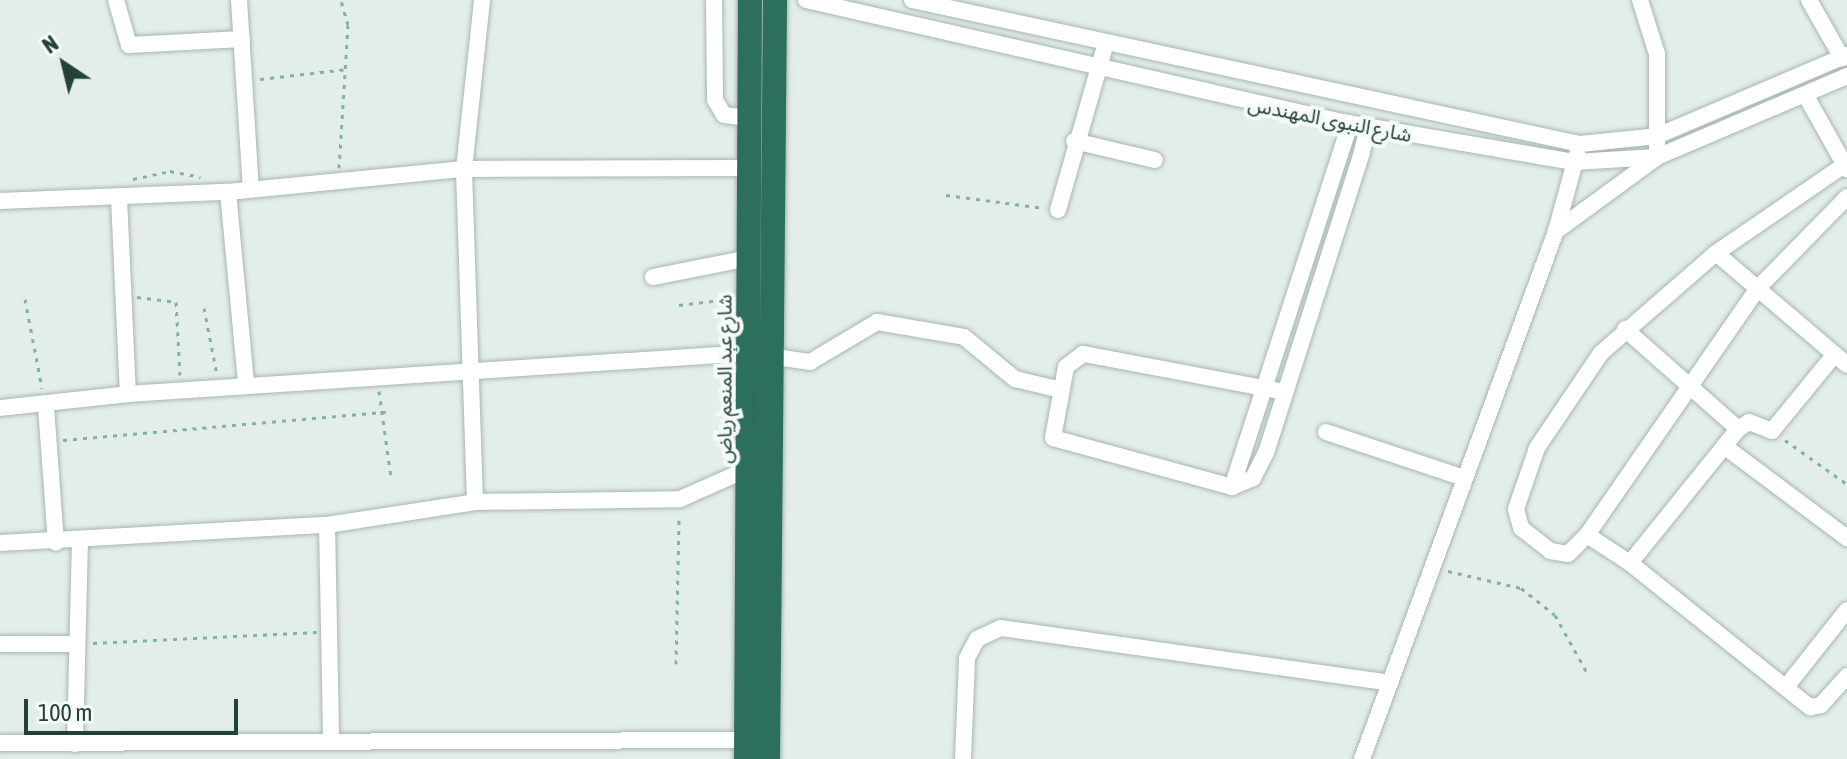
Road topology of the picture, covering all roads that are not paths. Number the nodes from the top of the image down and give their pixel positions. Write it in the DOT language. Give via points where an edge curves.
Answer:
graph roads {
  1 [pos="116,0"];
  2 [pos="239,0"];
  3 [pos="482,0"];
  4 [pos="714,0"];
  5 [pos="750,0"];
  6 [pos="775,0"];
  7 [pos="806,0"];
  8 [pos="912,0"];
  9 [pos="1809,0"];
  10 [pos="1642,1"];
  11 [pos="242,39"];
  12 [pos="1106,43"];
  13 [pos="1845,56"];
  14 [pos="1098,70"];
  15 [pos="1847,76"];
  16 [pos="1806,96"];
  17 [pos="1347,99"];
  18 [pos="1437,117"];
  19 [pos="750,118"];
  20 [pos="1346,123"];
  21 [pos="1368,127"];
  22 [pos="1657,136"];
  23 [pos="1432,139"];
  24 [pos="1074,141"];
  25 [pos="1580,144"];
  26 [pos="1657,157"];
  27 [pos="1155,160"];
  28 [pos="1574,162"];
  29 [pos="1846,165"];
  30 [pos="750,168"];
  31 [pos="464,169"];
  32 [pos="251,189"];
  33 [pos="228,192"];
  34 [pos="1847,197"];
  35 [pos="119,198"];
  36 [pos="0,201"];
  37 [pos="1058,210"];
  38 [pos="1556,231"];
  39 [pos="1716,253"];
  40 [pos="761,258"];
  41 [pos="653,277"];
  42 [pos="1313,278"];
  43 [pos="1758,288"];
  44 [pos="1625,329"];
  45 [pos="760,354"];
  46 [pos="1841,360"];
  47 [pos="470,368"];
  48 [pos="246,383"];
  49 [pos="1687,387"];
  50 [pos="1266,388"];
  51 [pos="1061,390"];
  52 [pos="1285,392"];
  53 [pos="128,394"];
  54 [pos="46,407"];
  55 [pos="0,408"];
  56 [pos="1738,429"];
  57 [pos="1326,432"];
  58 [pos="1724,446"];
  59 [pos="748,469"];
  60 [pos="1464,478"];
  61 [pos="1232,487"];
  62 [pos="475,502"];
  63 [pos="327,525"];
  64 [pos="1587,535"];
  65 [pos="1847,538"];
  66 [pos="0,543"];
  67 [pos="56,543"];
  68 [pos="80,543"];
  69 [pos="1630,563"];
  70 [pos="1847,610"];
  71 [pos="0,644"];
  72 [pos="77,644"];
  73 [pos="1847,676"];
  74 [pos="1390,683"];
  75 [pos="1786,687"];
  76 [pos="331,739"];
  77 [pos="0,743"];
  78 [pos="75,744"];
  79 [pos="746,749"];
  80 [pos="768,759"];
  81 [pos="963,759"];
  82 [pos="1362,759"];
  1 -- 11 [label="street" via="129,45"];
  2 -- 11 [label="street"];
  3 -- 31 [label="street"];
  4 -- 19 [label="street" via="715,100 724,115"];
  5 -- 19 [label="highway, شارع عبد المنعم رياض"];
  6 -- 40 [label="highway, شارع عبد المنعم رياض"];
  7 -- 14 [label="street, شارع النبوى المهندس"];
  8 -- 12 [label="street, شارع النبوى المهندس"];
  9 -- 13 [label="street"];
  10 -- 22 [label="street" via="1657,54"];
  11 -- 32 [label="street"];
  12 -- 14 [label="street"];
  12 -- 17 [label="street, شارع النبوى المهندس"];
  13 -- 22 [label="street, شارع النبوى المهندس"];
  14 -- 20 [label="street, شارع النبوى المهندس"];
  14 -- 24 [label="street"];
  15 -- 16 [label="street, شارع النبوى المهندس"];
  16 -- 26 [label="street, شارع النبوى المهندس"];
  16 -- 29 [label="street"];
  17 -- 18 [label="street, شارع النبوى المهندس"];
  17 -- 20 [label="street"];
  18 -- 23 [label="street"];
  18 -- 25 [label="street, شارع النبوى المهندس"];
  19 -- 30 [label="highway, شارع عبد المنعم رياض"];
  20 -- 21 [label="street, شارع النبوى المهندس"];
  20 -- 42 [label="street"];
  21 -- 23 [label="street, شارع النبوى المهندس"];
  21 -- 42 [label="street"];
  22 -- 25 [label="street, شارع النبوى المهندس"];
  22 -- 26 [label="street"];
  23 -- 28 [label="street, شارع النبوى المهندس"];
  24 -- 27 [label="street"];
  24 -- 37 [label="street"];
  25 -- 28 [label="street"];
  26 -- 28 [label="street, شارع النبوى المهندس"];
  26 -- 38 [label="street"];
  28 -- 38 [label="street"];
  29 -- 39 [label="street"];
  30 -- 31 [label="street"];
  30 -- 40 [label="highway, شارع عبد المنعم رياض"];
  31 -- 32 [label="street" via="338,176"];
  31 -- 47 [label="street"];
  32 -- 33 [label="street"];
  33 -- 35 [label="street"];
  33 -- 48 [label="street"];
  34 -- 43 [label="street"];
  35 -- 36 [label="street"];
  35 -- 53 [label="street"];
  38 -- 60 [label="street"];
  39 -- 43 [label="street"];
  39 -- 44 [label="street"];
  40 -- 41 [label="street"];
  40 -- 45 [label="highway, شارع عبد المنعم رياض"];
  40 -- 45 [label="highway, شارع عبد المنعم رياض" via="749,297"];
  42 -- 50 [label="street"];
  42 -- 52 [label="street"];
  43 -- 46 [label="street"];
  43 -- 49 [label="street"];
  44 -- 49 [label="street"];
  44 -- 64 [label="street" via="1557,413 1516,509 1521,528 1550,551 1568,554"];
  45 -- 47 [label="street"];
  45 -- 51 [label="street" via="810,362 859,326 921,327 980,343 1015,379"];
  45 -- 59 [label="highway, شارع عبد المنعم رياض"];
  45 -- 80 [label="highway, شارع عبد المنعم رياض"];
  46 -- 56 [label="street" via="1772,431 1749,422"];
  47 -- 48 [label="street"];
  47 -- 62 [label="street"];
  48 -- 53 [label="street"];
  49 -- 56 [label="street"];
  49 -- 64 [label="street"];
  50 -- 51 [label="street" via="1083,354 1070,362"];
  50 -- 52 [label="street"];
  50 -- 61 [label="street"];
  51 -- 61 [label="street" via="1057,444"];
  52 -- 61 [label="street" via="1258,470"];
  53 -- 54 [label="street"];
  54 -- 55 [label="street"];
  54 -- 67 [label="street"];
  56 -- 58 [label="street"];
  57 -- 60 [label="street"];
  58 -- 65 [label="street"];
  58 -- 69 [label="street"];
  59 -- 62 [label="street" via="680,499"];
  59 -- 79 [label="highway, شارع عبد المنعم رياض"];
  60 -- 74 [label="street"];
  62 -- 63 [label="street"];
  63 -- 68 [label="street"];
  63 -- 76 [label="street"];
  64 -- 69 [label="street"];
  66 -- 67 [label="street"];
  67 -- 68 [label="street"];
  68 -- 72 [label="street"];
  69 -- 75 [label="street"];
  70 -- 75 [label="street"];
  71 -- 72 [label="street"];
  72 -- 78 [label="street"];
  73 -- 75 [label="street" via="1815,708"];
  74 -- 81 [label="street" via="1001,628 977,639 967,658"];
  74 -- 82 [label="street"];
  76 -- 78 [label="street"];
  76 -- 79 [label="street"];
  77 -- 78 [label="street"];
}
